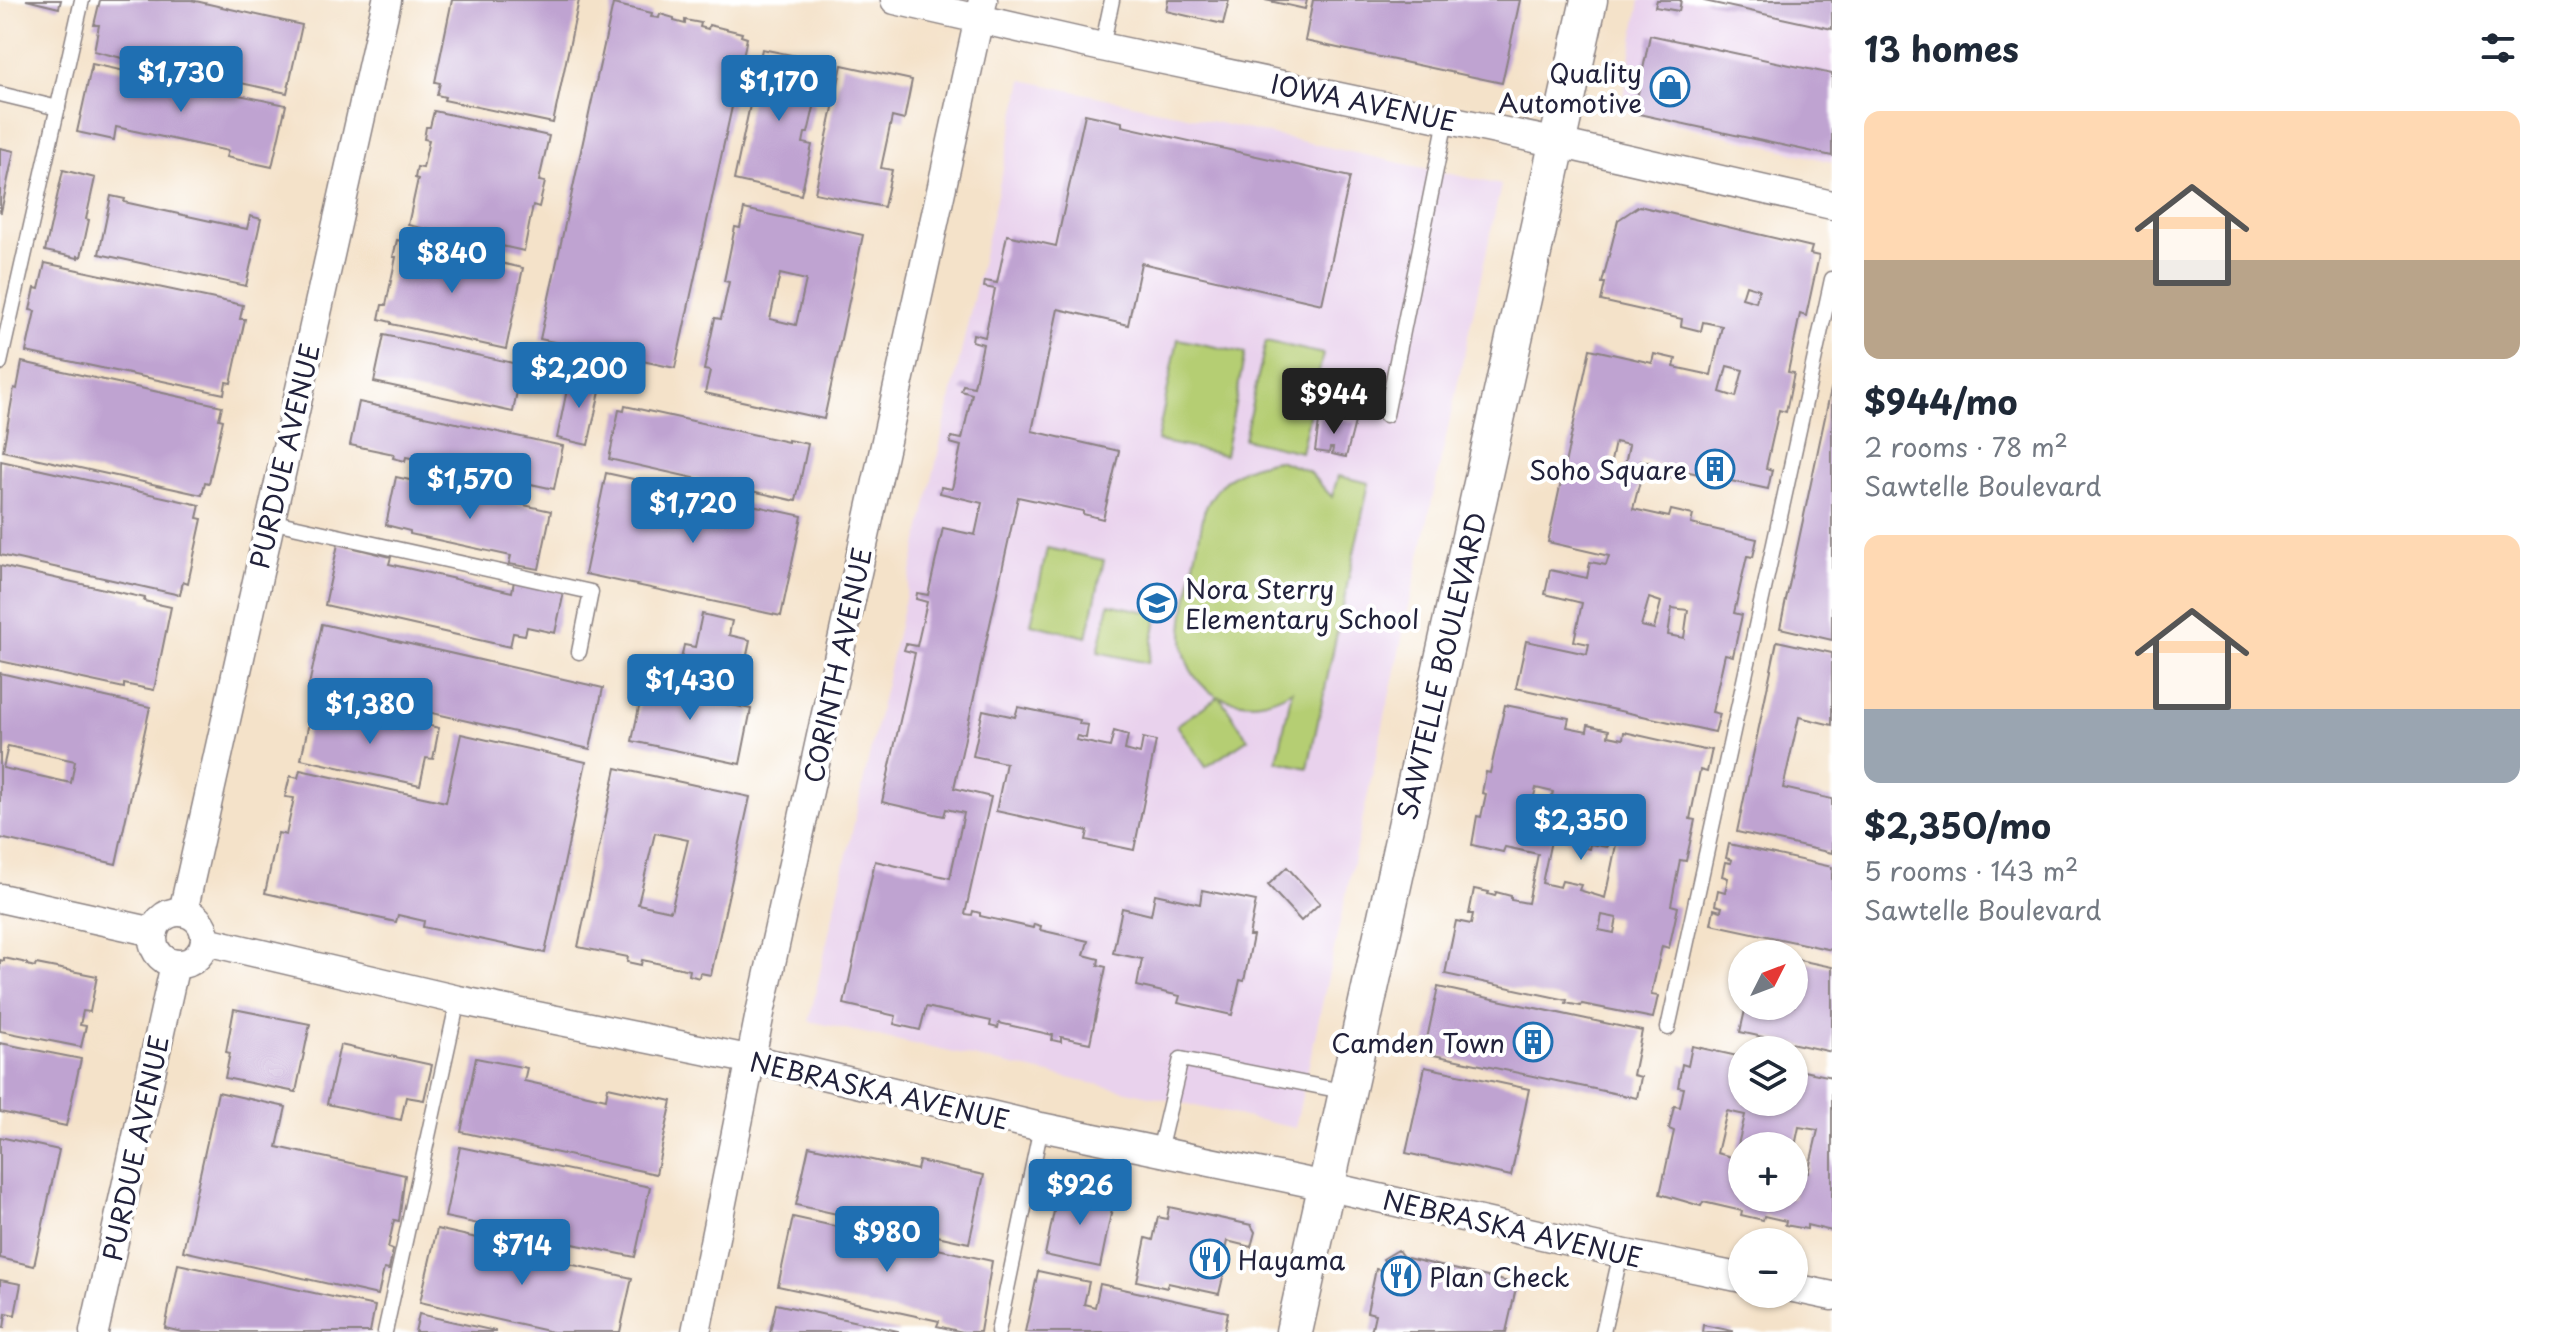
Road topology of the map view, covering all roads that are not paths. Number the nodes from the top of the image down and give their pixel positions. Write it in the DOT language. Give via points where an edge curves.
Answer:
graph roads {
  1 [pos="82,0"];
  2 [pos="387,0"];
  3 [pos="895,0"];
  4 [pos="1112,0"];
  5 [pos="1589,0"];
  6 [pos="981,9"];
  7 [pos="1102,47"];
  8 [pos="0,94"];
  9 [pos="58,108"];
  10 [pos="1446,120"];
  11 [pos="1558,143"];
  12 [pos="1832,205"];
  13 [pos="1832,279"];
  14 [pos="0,363"];
  15 [pos="1386,415"];
  16 [pos="270,521"];
  17 [pos="579,652"];
  18 [pos="0,898"];
  19 [pos="183,912"];
  20 [pos="154,932"];
  21 [pos="206,941"];
  22 [pos="175,964"];
  23 [pos="458,1000"];
  24 [pos="1668,1028"];
  25 [pos="752,1060"];
  26 [pos="1347,1092"];
  27 [pos="1041,1127"];
  28 [pos="1159,1151"];
  29 [pos="1326,1186"];
  30 [pos="1621,1253"];
  31 [pos="1728,1275"];
  32 [pos="1808,1291"];
  33 [pos="1832,1296"];
  34 [pos="94,1332"];
  35 [pos="385,1332"];
  36 [pos="696,1332"];
  37 [pos="998,1332"];
  38 [pos="1294,1332"];
  39 [pos="1603,1332"];
  1 -- 9 [label="lane"];
  2 -- 16 [label="street, PURDUE AVENUE"];
  3 -- 6 [label="street, IOWA AVENUE"];
  4 -- 7 [label="lane"];
  5 -- 11 [label="street, SAWTELLE BOULEVARD"];
  6 -- 7 [label="street, IOWA AVENUE"];
  6 -- 25 [label="street, CORINTH AVENUE"];
  7 -- 10 [label="street, IOWA AVENUE"];
  8 -- 9 [label="lane"];
  9 -- 14 [label="lane"];
  10 -- 11 [label="street, IOWA AVENUE"];
  10 -- 15 [label="lane"];
  11 -- 12 [label="street, IOWA AVENUE"];
  11 -- 26 [label="street, SAWTELLE BOULEVARD"];
  13 -- 24 [label="lane"];
  16 -- 17 [label="lane" via="591,592"];
  16 -- 19 [label="street, PURDUE AVENUE"];
  18 -- 20 [label="street"];
  19 -- 20 [label="street" via="166,915"];
  19 -- 21 [label="street" via="198,919"];
  20 -- 22 [label="street" via="158,953"];
  21 -- 22 [label="street" via="196,958"];
  21 -- 23 [label="street, NEBRASKA AVENUE"];
  22 -- 34 [label="street, PURDUE AVENUE"];
  23 -- 25 [label="street, NEBRASKA AVENUE"];
  23 -- 35 [label="lane"];
  25 -- 27 [label="street, NEBRASKA AVENUE"];
  25 -- 36 [label="street, CORINTH AVENUE"];
  26 -- 28 [label="lane" via="1181,1059"];
  26 -- 29 [label="street, SAWTELLE BOULEVARD"];
  27 -- 28 [label="street, NEBRASKA AVENUE"];
  27 -- 37 [label="lane"];
  28 -- 29 [label="street, NEBRASKA AVENUE"];
  29 -- 30 [label="street, NEBRASKA AVENUE"];
  29 -- 38 [label="street, SAWTELLE BOULEVARD"];
  30 -- 31 [label="street, NEBRASKA AVENUE"];
  30 -- 39 [label="lane"];
  32 -- 33 [label="street"];
}
